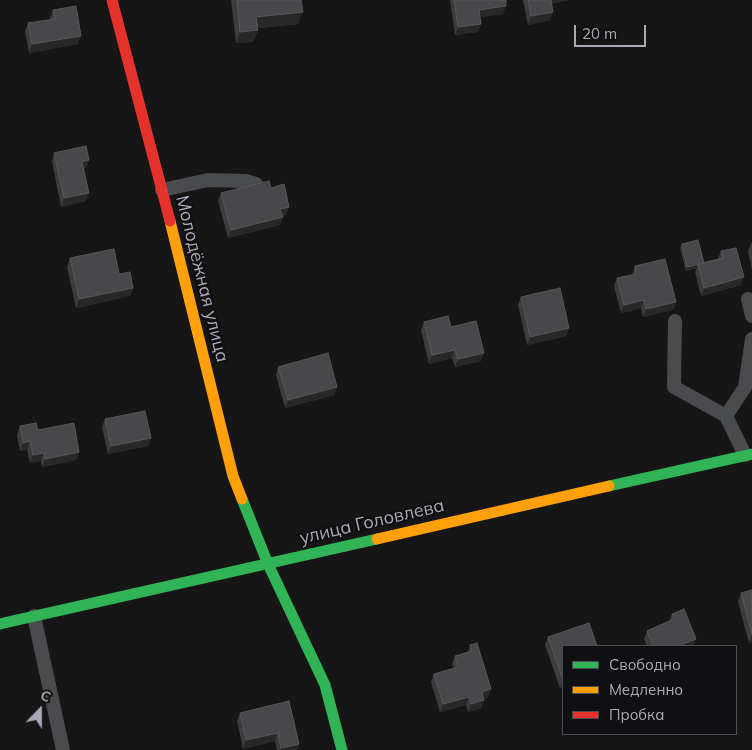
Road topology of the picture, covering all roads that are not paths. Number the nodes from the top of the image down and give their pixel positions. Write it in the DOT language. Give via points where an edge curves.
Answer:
graph roads {
  1 [pos="112,0"];
  2 [pos="256,184"];
  3 [pos="162,190"];
  4 [pos="748,299"];
  5 [pos="752,316"];
  6 [pos="675,321"];
  7 [pos="752,338"];
  8 [pos="726,416"];
  9 [pos="749,454"];
  10 [pos="268,564"];
  11 [pos="34,616"];
  12 [pos="0,624"];
  13 [pos="63,750"];
  14 [pos="342,750"];
  1 -- 3 [label="street, Молодёжная улица"];
  2 -- 3 [label="lane" via="208,180"];
  3 -- 10 [label="street, Молодёжная улица" via="233,476"];
  4 -- 5 [label="lane"];
  6 -- 8 [label="lane" via="674,387"];
  7 -- 8 [label="lane" via="745,387"];
  8 -- 9 [label="lane"];
  9 -- 10 [label="street, улица Головлева"];
  10 -- 11 [label="street, улица Головлева"];
  10 -- 14 [label="street, Молодёжная улица" via="325,685"];
  11 -- 12 [label="street, улица Головлева"];
  11 -- 13 [label="lane"];
}
